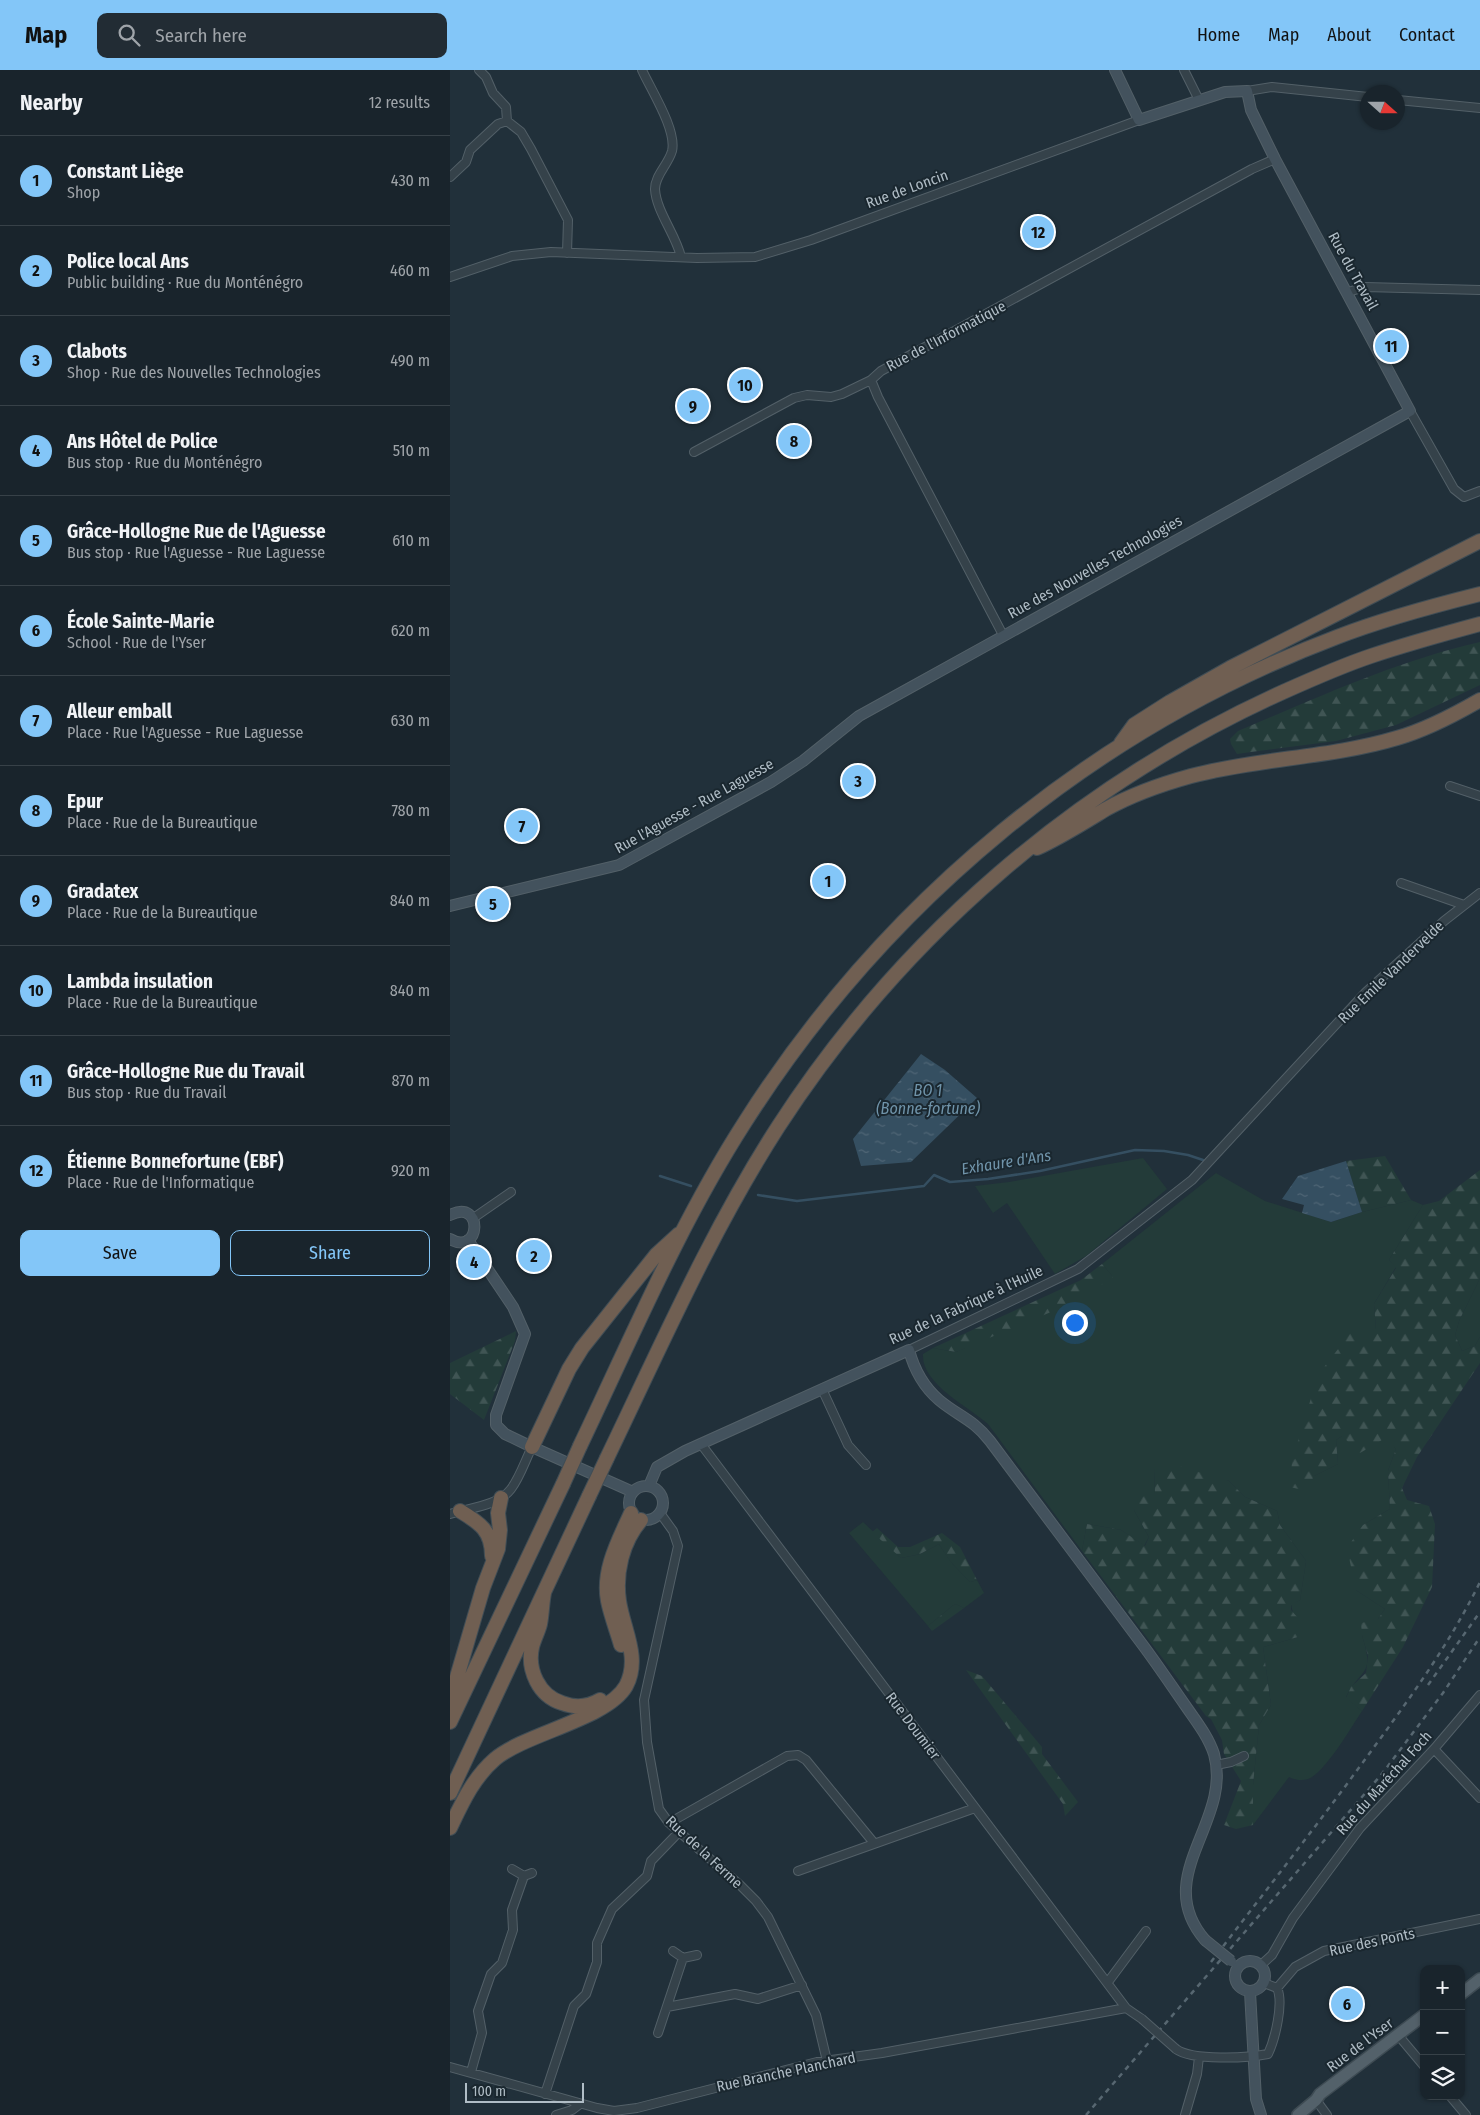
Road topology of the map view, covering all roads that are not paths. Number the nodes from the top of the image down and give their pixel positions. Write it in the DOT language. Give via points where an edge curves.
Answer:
graph roads {
  1 [pos="479,70"];
  2 [pos="642,70"];
  3 [pos="1115,70"];
  4 [pos="1184,70"];
  5 [pos="1247,91"];
  6 [pos="1360,96"];
  7 [pos="1199,100"];
  8 [pos="1405,101"];
  9 [pos="1480,108"];
  10 [pos="1139,120"];
  11 [pos="507,121"];
  12 [pos="1275,159"];
  13 [pos="450,177"];
  14 [pos="567,253"];
  15 [pos="681,257"];
  16 [pos="450,277"];
  17 [pos="1480,290"];
  18 [pos="1348,292"];
  19 [pos="871,380"];
  20 [pos="1410,410"];
  21 [pos="694,452"];
  22 [pos="1480,491"];
  23 [pos="1480,541"];
  24 [pos="1480,594"];
  25 [pos="1480,624"];
  26 [pos="1003,635"];
  27 [pos="1480,700"];
  28 [pos="1118,747"];
  29 [pos="803,761"];
  30 [pos="1450,786"];
  31 [pos="1480,796"];
  32 [pos="1020,855"];
  33 [pos="1401,883"];
  34 [pos="1480,892"];
  35 [pos="1464,905"];
  36 [pos="450,906"];
  37 [pos="1266,1101"];
  38 [pos="511,1192"];
  39 [pos="450,1214"];
  40 [pos="472,1218"];
  41 [pos="685,1228"];
  42 [pos="450,1239"];
  43 [pos="468,1240"];
  44 [pos="909,1350"];
  45 [pos="822,1388"];
  46 [pos="700,1444"];
  47 [pos="532,1447"];
  48 [pos="866,1465"];
  49 [pos="649,1486"];
  50 [pos="633,1492"];
  51 [pos="501,1498"];
  52 [pos="455,1513"];
  53 [pos="660,1514"];
  54 [pos="636,1516"];
  55 [pos="492,1562"];
  56 [pos="544,1593"];
  57 [pos="1480,1695"];
  58 [pos="450,1702"];
  59 [pos="450,1722"];
  60 [pos="1434,1749"];
  61 [pos="1244,1756"];
  62 [pos="1216,1765"];
  63 [pos="450,1793"];
  64 [pos="1480,1798"];
  65 [pos="976,1808"];
  66 [pos="669,1823"];
  67 [pos="450,1828"];
  68 [pos="679,1832"];
  69 [pos="874,1843"];
  70 [pos="512,1869"];
  71 [pos="798,1871"];
  72 [pos="532,1873"];
  73 [pos="524,1876"];
  74 [pos="1480,1919"];
  75 [pos="1146,1931"];
  76 [pos="673,1951"];
  77 [pos="696,1955"];
  78 [pos="683,1958"];
  79 [pos="1234,1964"];
  80 [pos="1261,1965"];
  81 [pos="1480,1971"];
  82 [pos="1480,1980"];
  83 [pos="1108,1982"];
  84 [pos="1264,1983"];
  85 [pos="1465,1983"];
  86 [pos="802,1986"];
  87 [pos="1277,1988"];
  88 [pos="1465,1991"];
  89 [pos="1250,1992"];
  90 [pos="667,2006"];
  91 [pos="1126,2008"];
  92 [pos="1420,2019"];
  93 [pos="1420,2026"];
  94 [pos="658,2033"];
  95 [pos="1400,2038"];
  96 [pos="1200,2057"];
  97 [pos="1253,2057"];
  98 [pos="827,2061"];
  99 [pos="1420,2061"];
  100 [pos="450,2067"];
  101 [pos="471,2072"];
  102 [pos="546,2094"];
  103 [pos="1316,2100"];
  104 [pos="1453,2100"];
  105 [pos="580,2104"];
  106 [pos="556,2115"];
  107 [pos="1185,2115"];
  108 [pos="1261,2115"];
  109 [pos="1298,2115"];
  110 [pos="1326,2115"];
  111 [pos="1466,2115"];
  1 -- 11 [label="street" via="506,107"];
  2 -- 15 [label="street" via="672,134 672,150 655,188"];
  3 -- 10 [label="street"];
  4 -- 7 [label="street"];
  5 -- 6 [label="street, Rue de Loncin" via="1272,87"];
  5 -- 7 [label="street, Rue de Loncin" via="1224,92"];
  5 -- 12 [label="street, Rue du Travail" via="1251,110"];
  7 -- 10 [label="street, Rue de Loncin"];
  8 -- 9 [label="street"];
  10 -- 15 [label="street, Rue de Loncin" via="811,240 755,257"];
  11 -- 13 [label="street" via="498,124 470,150 466,162"];
  11 -- 14 [label="street" via="521,132 568,220"];
  12 -- 18 [label="street, Rue du Travail"];
  12 -- 19 [label="street, Rue de l'Informatique" via="881,371"];
  14 -- 15 [label="street, Rue de Loncin"];
  14 -- 16 [label="street, Rue de Loncin" via="512,256"];
  17 -- 18 [label="street" via="1365,286"];
  18 -- 20 [label="street, Rue du Travail"];
  19 -- 21 [label="street" via="831,397 807,395 794,398"];
  19 -- 26 [label="street, Rue de l'Informatique"];
  20 -- 22 [label="street, Rue du Travail" via="1454,489 1464,497"];
  20 -- 26 [label="street, Rue des Nouvelles Technologies"];
  23 -- 28 [label="highway" via="1230,668 1170,702 1134,725"];
  24 -- 28 [label="highway" via="1337,636 1214,692"];
  25 -- 32 [label="highway" via="1370,656 1241,711 1121,780"];
  26 -- 29 [label="street, Rue des Nouvelles Technologies" via="859,716"];
  27 -- 32 [label="highway" via="1455,715 1399,738 1331,753 1223,769 1158,786"];
  28 -- 41 [label="highway" via="1017,817 952,873 864,963 786,1061 744,1123"];
  29 -- 36 [label="street, Rue l'Aguesse - Rue Laguesse" via="619,865"];
  30 -- 31 [label="street"];
  32 -- 56 [label="highway, bridge" via="966,902 856,1017 816,1070 759,1158 715,1235"];
  33 -- 35 [label="street"];
  34 -- 35 [label="street, Rue Emile Vandervelde"];
  35 -- 37 [label="street, Rue Emile Vandervelde" via="1366,992"];
  37 -- 44 [label="street, Rue de la Fabrique à l'Huile" via="1192,1180 1078,1268"];
  38 -- 40 [label="street"];
  39 -- 40 [label="street" via="463,1212"];
  40 -- 43 [label="street" via="474,1232"];
  41 -- 47 [label="highway" via="656,1255 582,1348"];
  41 -- 59 [label="highway, bridge"];
  42 -- 43 [label="street" via="456,1242"];
  43 -- 47 [label="street" via="512,1307 524,1334 498,1409 496,1425 505,1434"];
  44 -- 45 [label="street, Rue de la Fabrique à l'Huile"];
  44 -- 62 [label="street" via="925,1386 938,1400 982,1432 1160,1669 1201,1727"];
  45 -- 46 [label="street, Rue de la Fabrique à l'Huile"];
  45 -- 48 [label="street" via="846,1441"];
  46 -- 49 [label="street, Rue de la Fabrique à l'Huile" via="657,1467"];
  46 -- 65 [label="street, Rue Doumier"];
  47 -- 50 [label="street"];
  47 -- 51 [label="street" via="510,1490"];
  49 -- 50 [label="street"];
  49 -- 53 [label="street" via="662,1496"];
  50 -- 54 [label="street" via="628,1503"];
  51 -- 52 [label="street"];
  51 -- 55 [label="highway" via="498,1549"];
  52 -- 55 [label="highway" via="477,1522 489,1535"];
  53 -- 54 [label="street" via="653,1519"];
  53 -- 66 [label="street, Rue de la Ferme" via="673,1531 678,1546 644,1700 647,1742 660,1809"];
  54 -- 56 [label="highway" via="610,1564 606,1587 624,1653 623,1672 616,1686 595,1703 583,1706 561,1703 541,1689 535,1678 532,1648 540,1624"];
  54 -- 67 [label="highway" via="619,1570 619,1602 633,1664 626,1686 618,1696 588,1715 496,1758 472,1784"];
  55 -- 58 [label="highway"];
  56 -- 63 [label="highway"];
  57 -- 60 [label="street, Rue du Maréchal Foch"];
  60 -- 64 [label="street"];
  60 -- 80 [label="street, Rue du Maréchal Foch" via="1360,1828 1293,1918 1272,1955"];
  61 -- 62 [label="street"];
  62 -- 79 [label="street, bridge" via="1214,1798 1188,1866 1185,1887 1188,1913 1196,1928 1205,1940"];
  65 -- 69 [label="street"];
  65 -- 83 [label="street, Rue Doumier"];
  66 -- 68 [label="street, Rue de la Ferme"];
  66 -- 69 [label="street" via="787,1756 798,1755 806,1760"];
  68 -- 86 [label="street, Rue de la Ferme" via="756,1901 777,1933"];
  68 -- 102 [label="street" via="651,1861 647,1876 612,1908 597,1943 597,1962 592,1978 586,1994 574,2006"];
  69 -- 71 [label="street"];
  70 -- 73 [label="street"];
  72 -- 73 [label="street"];
  73 -- 101 [label="street" via="512,1910 514,1923 502,1963 491,1974 478,2011 482,2033"];
  74 -- 87 [label="street, Rue des Ponts" via="1324,1952 1295,1966"];
  75 -- 83 [label="street"];
  76 -- 78 [label="street"];
  77 -- 78 [label="street"];
  78 -- 90 [label="street"];
  79 -- 80 [label="street" via="1249,1961"];
  79 -- 89 [label="street" via="1237,1985 1241,1990"];
  80 -- 84 [label="street"];
  81 -- 85 [label="main road"];
  82 -- 88 [label="main road"];
  83 -- 91 [label="street, Rue Doumier"];
  84 -- 87 [label="street"];
  84 -- 89 [label="street"];
  86 -- 90 [label="street" via="758,1999 735,1994"];
  86 -- 98 [label="street, Rue de la Ferme" via="816,2015"];
  87 -- 97 [label="street" via="1281,1996 1272,2045 1268,2054"];
  89 -- 97 [label="street"];
  90 -- 94 [label="street"];
  91 -- 96 [label="street, bridge" via="1142,2018 1176,2050"];
  91 -- 98 [label="street, Rue Branche Planchard"];
  92 -- 95 [label="main road, Rue de l'Yser"];
  93 -- 95 [label="main road, Rue de l'Yser"];
  95 -- 99 [label="street"];
  95 -- 103 [label="main road, Rue de l'Yser" via="1325,2099"];
  96 -- 97 [label="street"];
  96 -- 107 [label="street"];
  97 -- 108 [label="street" via="1256,2100"];
  98 -- 105 [label="street, Rue Branche Planchard" via="779,2070 637,2108 614,2111"];
  100 -- 101 [label="street, Rue Branche Planchard"];
  101 -- 102 [label="street, Rue Branche Planchard"];
  102 -- 105 [label="street, Rue Branche Planchard"];
  103 -- 109 [label="main road, Rue de l'Yser"];
  103 -- 110 [label="street"];
  104 -- 111 [label="street"];
  105 -- 106 [label="street"];
}
